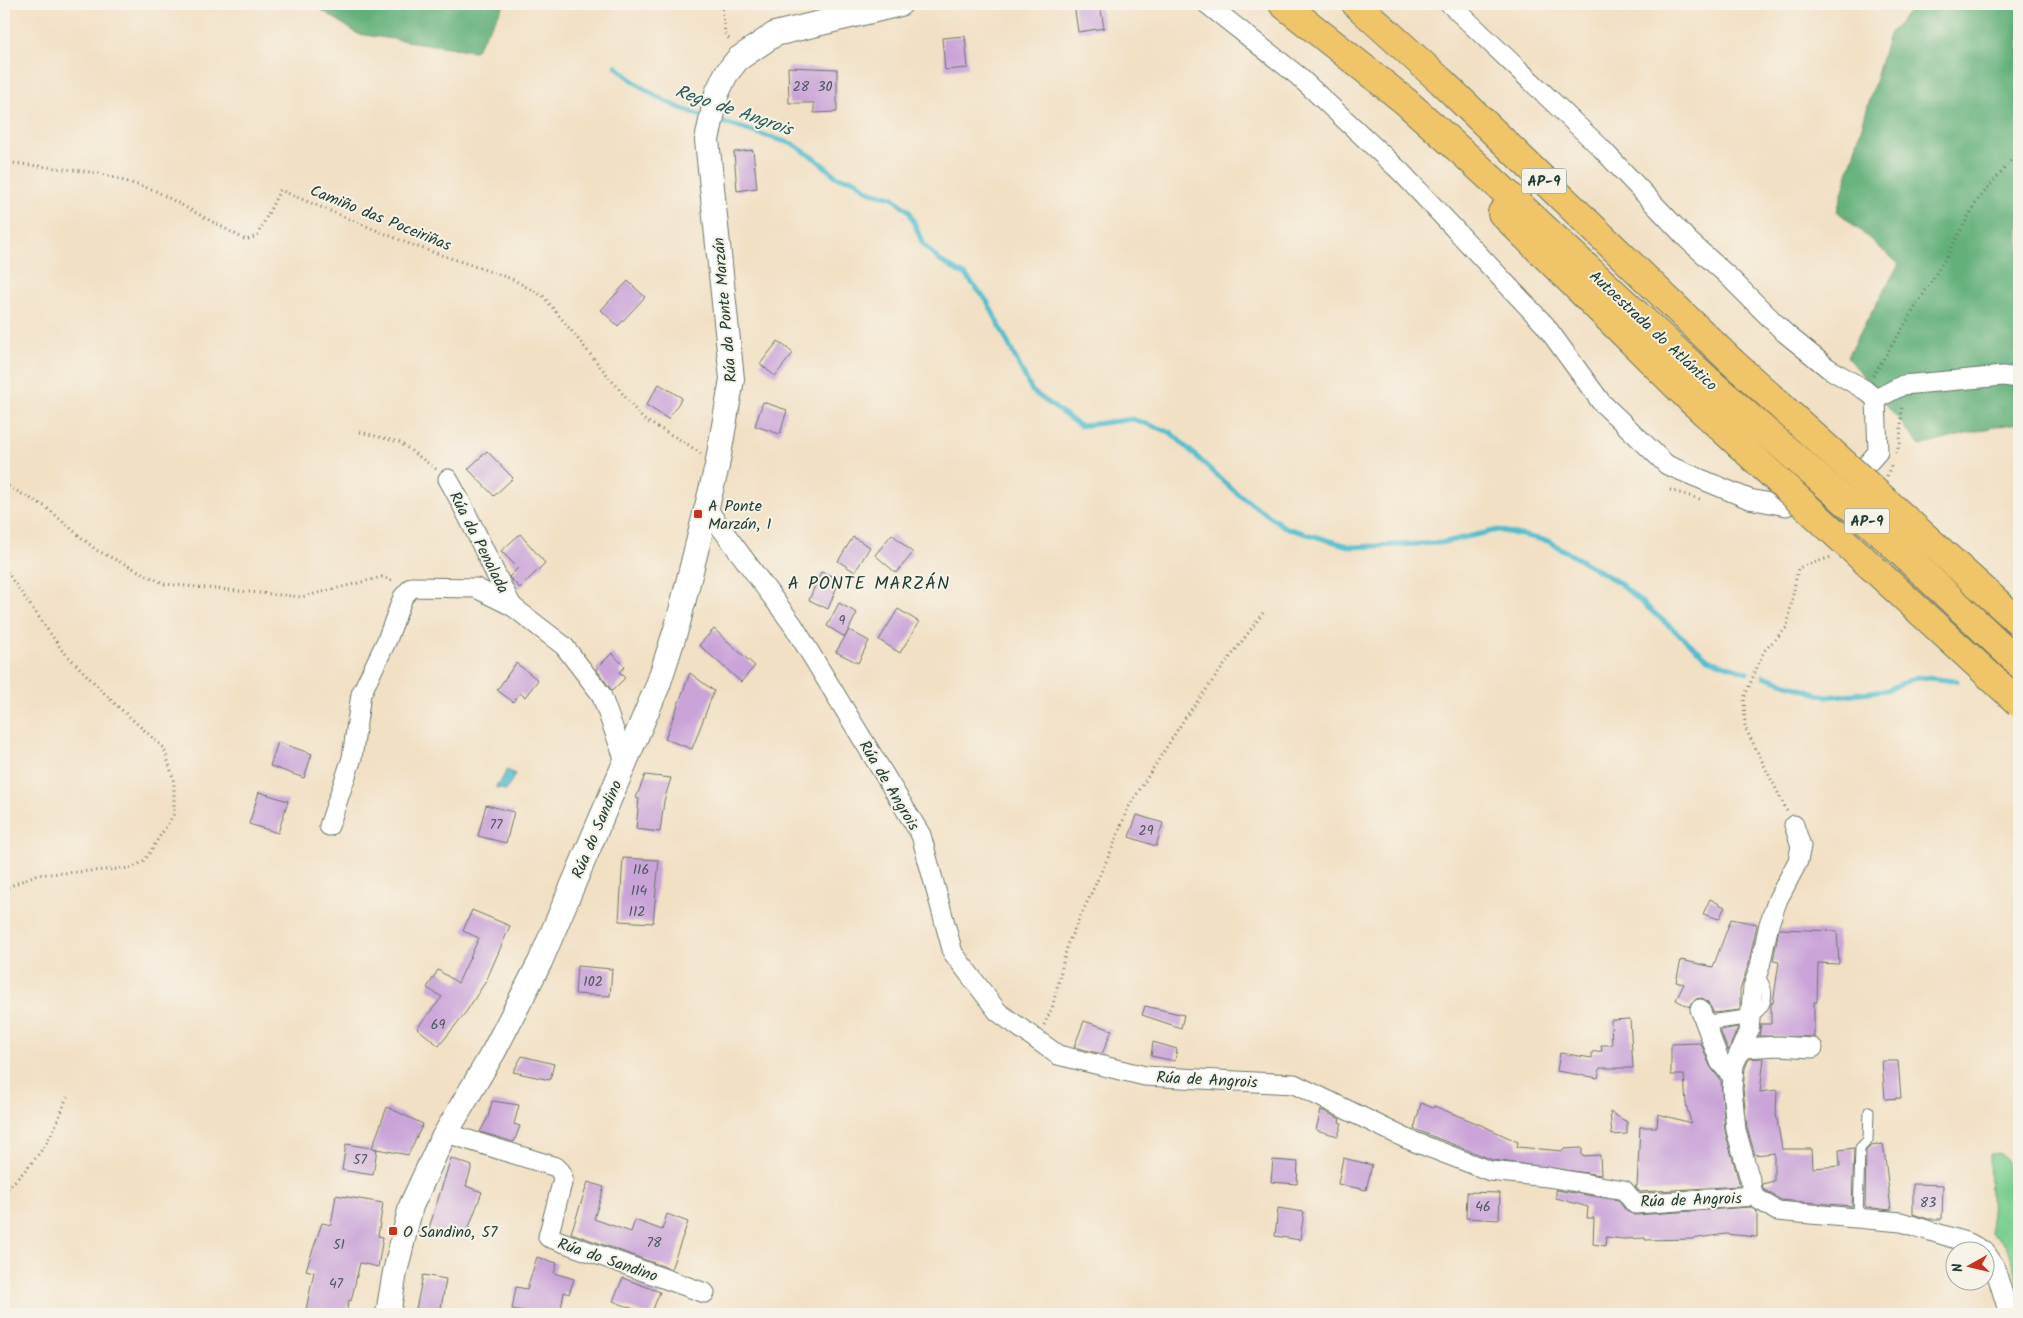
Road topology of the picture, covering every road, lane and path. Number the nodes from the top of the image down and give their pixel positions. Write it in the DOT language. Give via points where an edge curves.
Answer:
graph roads {
  1 [pos="722,4"];
  2 [pos="900,4"];
  3 [pos="1207,4"];
  4 [pos="1283,4"];
  5 [pos="1356,4"];
  6 [pos="1450,4"];
  7 [pos="744,53"];
  8 [pos="2019,151"];
  9 [pos="4,162"];
  10 [pos="2019,378"];
  11 [pos="1702,392"];
  12 [pos="1871,394"];
  13 [pos="360,432"];
  14 [pos="717,466"];
  15 [pos="448,479"];
  16 [pos="4,484"];
  17 [pos="707,509"];
  18 [pos="1836,555"];
  19 [pos="4,568"];
  20 [pos="412,587"];
  21 [pos="512,606"];
  22 [pos="1263,613"];
  23 [pos="2019,622"];
  24 [pos="2019,663"];
  25 [pos="2019,703"];
  26 [pos="625,762"];
  27 [pos="1794,825"];
  28 [pos="329,826"];
  29 [pos="4,889"];
  30 [pos="1703,1016"];
  31 [pos="1750,1017"];
  32 [pos="1037,1039"];
  33 [pos="1743,1048"];
  34 [pos="1813,1048"];
  35 [pos="1733,1077"];
  36 [pos="67,1097"];
  37 [pos="1869,1110"];
  38 [pos="446,1133"];
  39 [pos="4,1192"];
  40 [pos="1753,1196"];
  41 [pos="1858,1218"];
  42 [pos="1958,1240"];
  43 [pos="1996,1270"];
  44 [pos="705,1293"];
  45 [pos="388,1314"];
  46 [pos="2009,1314"];
  1 -- 7 [label="path" via="725,34"];
  2 -- 7 [label="street" via="786,30"];
  3 -- 12 [label="street" via="1297,75 1401,172 1545,325 1601,402 1667,465 1749,499 1786,506 1846,488 1878,452"];
  4 -- 11 [label="highway, Autoestrada do Atlántico / AP-9" via="1404,101 1473,162"];
  5 -- 23 [label="highway, Autoestrada do Atlántico / AP-9, bridge" via="1441,81 1730,360"];
  6 -- 12 [label="street" via="1785,333 1828,368"];
  7 -- 14 [label="street, Rúa da Ponte Marzán" via="726,74 717,93 707,140 732,365 730,398"];
  8 -- 12 [label="path" via="1977,201"];
  9 -- 14 [label="path, Camiño das Poceiriñas" via="98,173 154,190 246,240 257,236 280,190 412,245 512,279 543,296 643,419 686,443"];
  10 -- 12 [label="street" via="2003,376 1903,385"];
  11 -- 24 [label="highway, Autoestrada do Atlántico / AP-9, bridge" via="1883,535"];
  11 -- 25 [label="highway, bridge"];
  13 -- 15 [label="path" via="399,442"];
  14 -- 17 [label="street, Rúa da Ponte Marzán"];
  15 -- 21 [label="street, Rúa da Penalada" via="469,514 491,569"];
  16 -- 20 [label="path" via="46,506 96,550 165,584 302,597 382,577"];
  17 -- 26 [label="street, Rúa do Sandino" via="678,623 658,685"];
  17 -- 32 [label="street, Rúa de Angrois" via="793,624 921,835 953,953 998,1012"];
  18 -- 27 [label="path" via="1798,568 1787,627 1764,651 1744,698 1745,727"];
  19 -- 29 [label="path" via="62,650 164,748 174,781 174,814 145,860 132,868 35,875"];
  20 -- 21 [label="street, Rúa da Penalada" via="476,588"];
  20 -- 28 [label="street" via="403,597 387,640 360,694 352,758"];
  21 -- 26 [label="street, Rúa da Penalada" via="564,646 601,694"];
  22 -- 32 [label="path" via="1185,718 1128,808 1068,943 1052,1008"];
  26 -- 38 [label="street, Rúa do Sandino" via="540,962 494,1051"];
  27 -- 31 [label="street" via="1801,846 1798,861 1769,924 1753,987"];
  30 -- 31 [label="street"];
  30 -- 35 [label="street" via="1720,1062"];
  31 -- 33 [label="street"];
  32 -- 40 [label="street, Rúa de Angrois" via="1058,1055 1145,1076 1294,1084 1408,1139 1490,1171 1624,1190 1635,1204"];
  33 -- 34 [label="street"];
  33 -- 35 [label="street" via="1734,1065"];
  35 -- 40 [label="street" via="1736,1130"];
  36 -- 39 [label="path" via="43,1151"];
  37 -- 41 [label="lane" via="1868,1140 1860,1148"];
  38 -- 44 [label="street, Rúa do Sandino" via="539,1160 561,1172 563,1179 548,1238"];
  38 -- 45 [label="street, Rúa do Sandino" via="412,1206"];
  40 -- 41 [label="street, Rúa de Angrois" via="1777,1210"];
  41 -- 42 [label="street, Rúa de Angrois" via="1901,1222"];
  43 -- 46 [label="street"];
}
